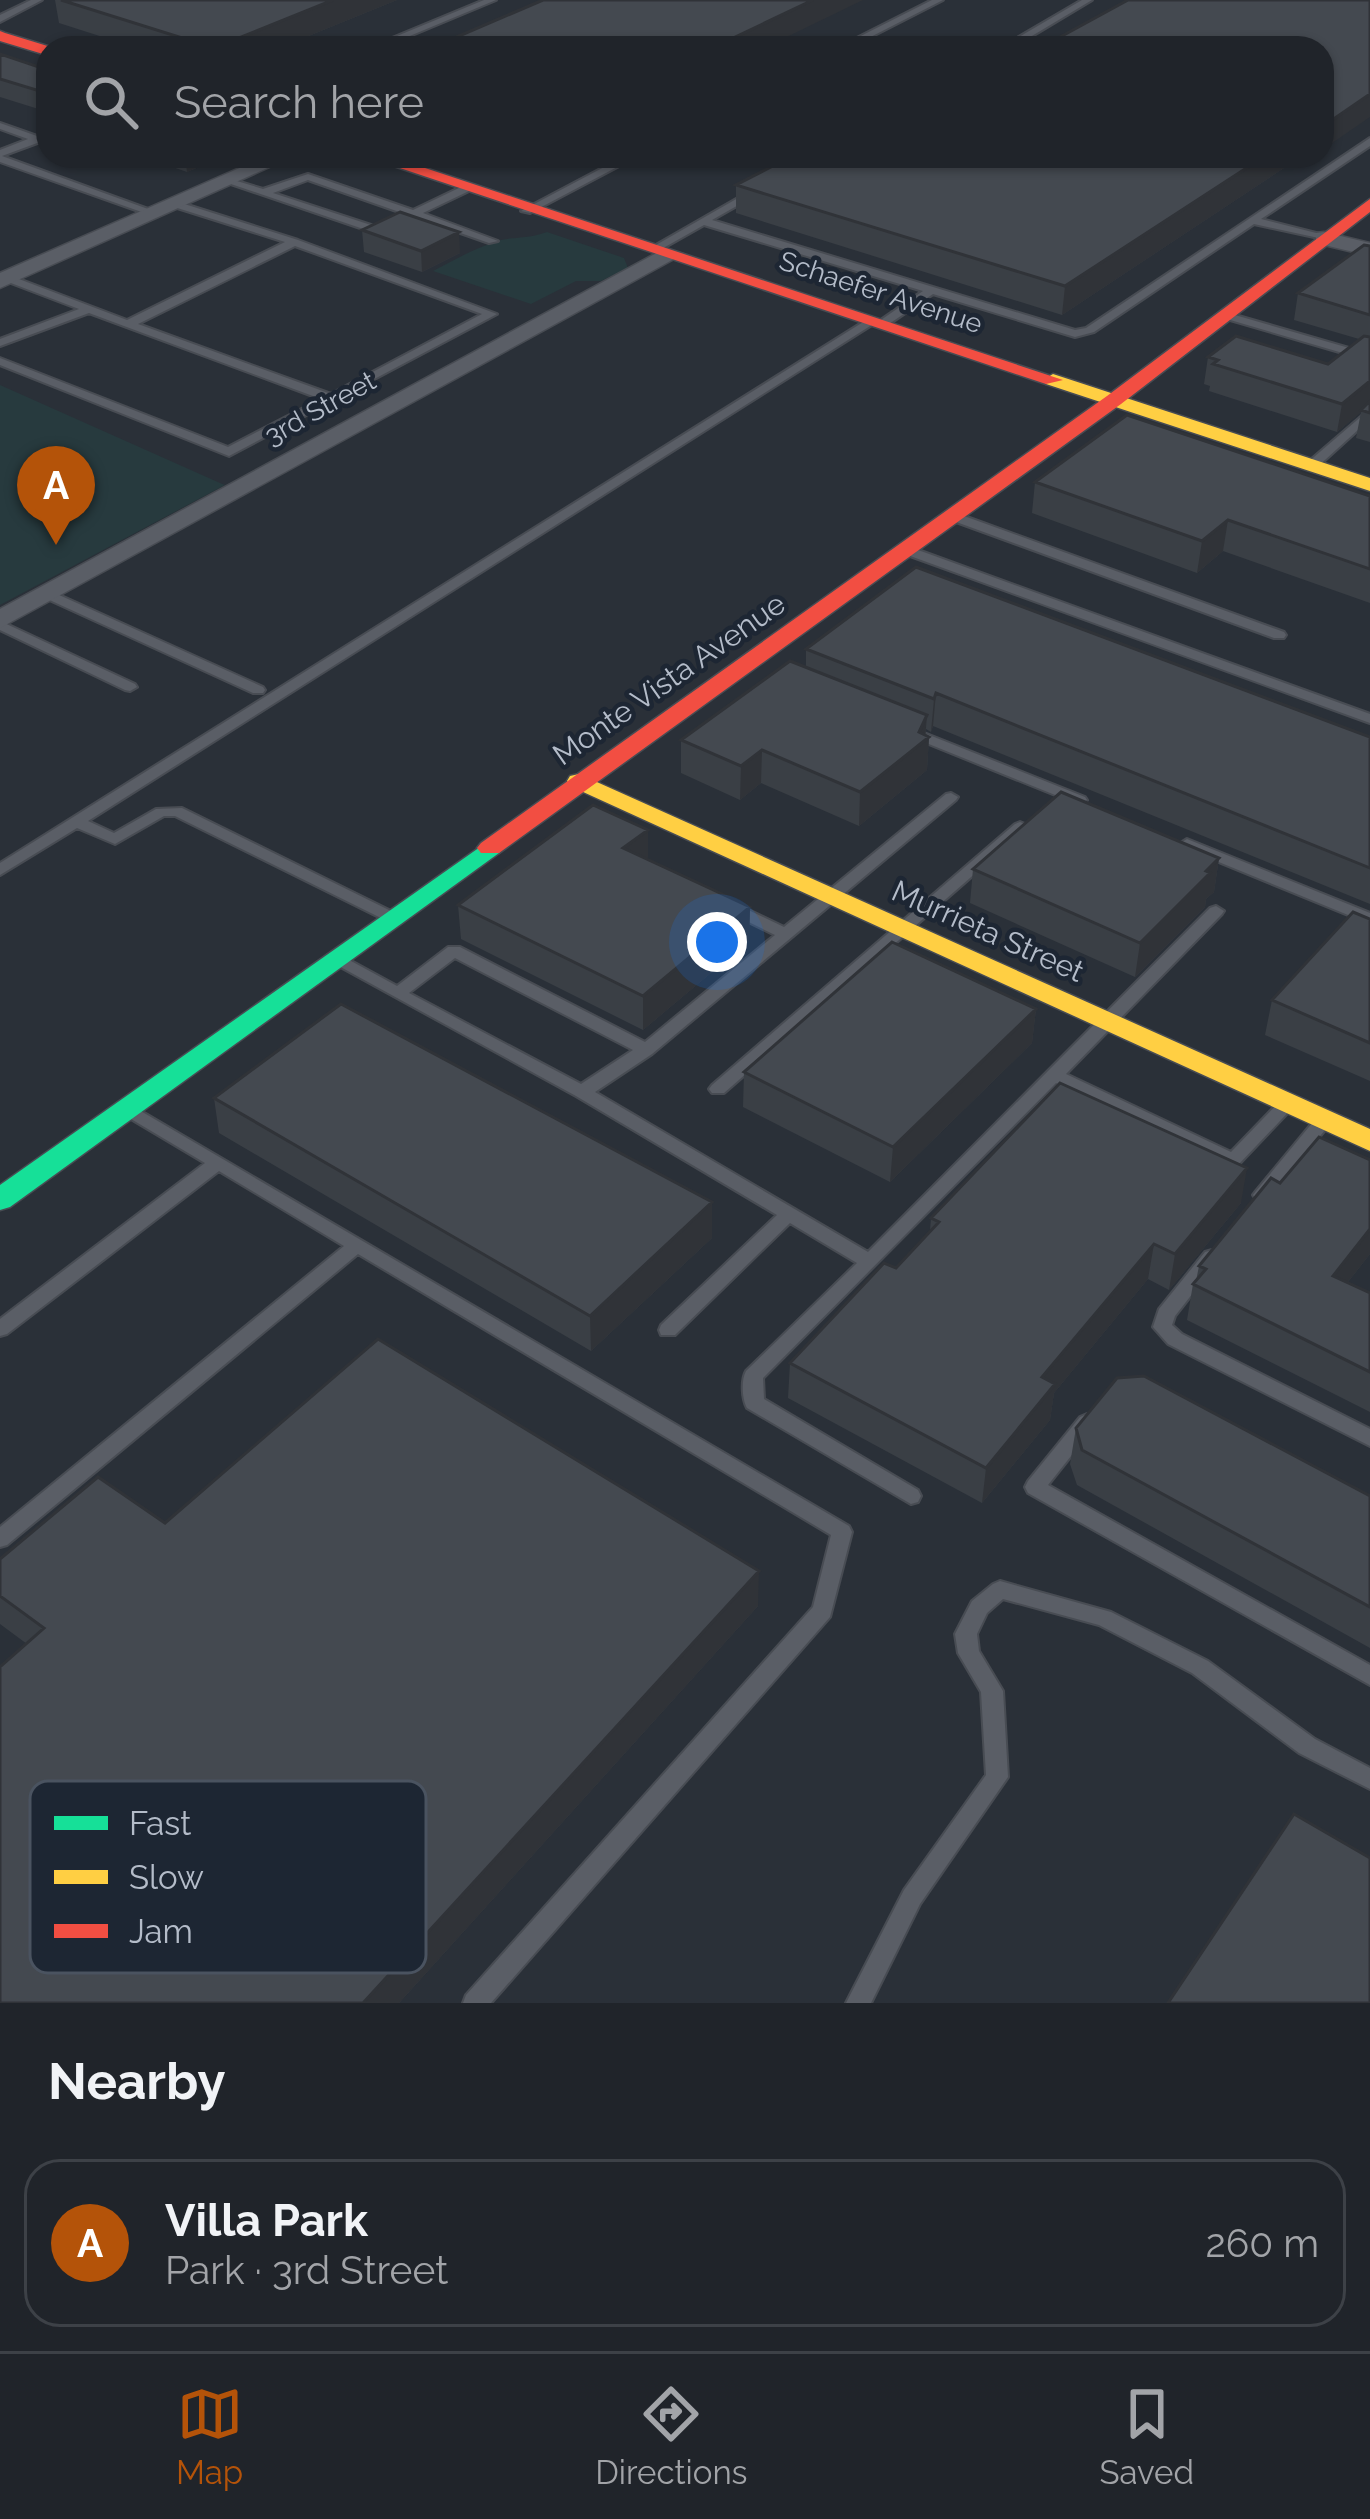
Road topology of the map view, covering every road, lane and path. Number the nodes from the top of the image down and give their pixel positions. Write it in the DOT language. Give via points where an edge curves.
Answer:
graph roads {
  1 [pos="38,0"];
  2 [pos="492,0"];
  3 [pos="939,0"];
  4 [pos="1088,0"];
  5 [pos="0,19"];
  6 [pos="0,36"];
  7 [pos="403,36"];
  8 [pos="866,36"];
  9 [pos="1026,36"];
  10 [pos="36,47"];
  11 [pos="0,127"];
  12 [pos="36,136"];
  13 [pos="36,140"];
  14 [pos="1370,141"];
  15 [pos="0,156"];
  16 [pos="1334,165"];
  17 [pos="257,168"];
  18 [pos="406,168"];
  19 [pos="610,168"];
  20 [pos="796,168"];
  21 [pos="1329,168"];
  22 [pos="227,181"];
  23 [pos="465,189"];
  24 [pos="262,194"];
  25 [pos="175,204"];
  26 [pos="1370,204"];
  27 [pos="526,211"];
  28 [pos="154,213"];
  29 [pos="415,214"];
  30 [pos="1251,220"];
  31 [pos="703,221"];
  32 [pos="1324,238"];
  33 [pos="294,242"];
  34 [pos="493,242"];
  35 [pos="1370,250"];
  36 [pos="663,251"];
  37 [pos="3,279"];
  38 [pos="929,292"];
  39 [pos="87,310"];
  40 [pos="1224,314"];
  41 [pos="877,323"];
  42 [pos="128,324"];
  43 [pos="2,346"];
  44 [pos="1370,358"];
  45 [pos="0,361"];
  46 [pos="331,398"];
  47 [pos="1114,400"];
  48 [pos="1370,413"];
  49 [pos="1311,466"];
  50 [pos="1370,485"];
  51 [pos="953,516"];
  52 [pos="907,550"];
  53 [pos="47,594"];
  54 [pos="0,623"];
  55 [pos="1279,635"];
  56 [pos="130,687"];
  57 [pos="258,690"];
  58 [pos="1370,719"];
  59 [pos="892,724"];
  60 [pos="579,782"];
  61 [pos="951,797"];
  62 [pos="1108,812"];
  63 [pos="77,821"];
  64 [pos="1020,827"];
  65 [pos="1173,839"];
  66 [pos="0,870"];
  67 [pos="705,895"];
  68 [pos="831,896"];
  69 [pos="1216,911"];
  70 [pos="391,917"];
  71 [pos="1370,920"];
  72 [pos="904,929"];
  73 [pos="786,934"];
  74 [pos="334,959"];
  75 [pos="398,993"];
  76 [pos="1108,1021"];
  77 [pos="646,1050"];
  78 [pos="1054,1076"];
  79 [pos="718,1089"];
  80 [pos="582,1092"];
  81 [pos="1288,1103"];
  82 [pos="126,1109"];
  83 [pos="1324,1120"];
  84 [pos="1370,1141"];
  85 [pos="218,1163"];
  86 [pos="0,1200"];
  87 [pos="1252,1208"];
  88 [pos="789,1214"];
  89 [pos="1223,1243"];
  90 [pos="357,1245"];
  91 [pos="870,1262"];
  92 [pos="0,1329"];
  93 [pos="668,1330"];
  94 [pos="1102,1402"];
  95 [pos="1370,1438"];
  96 [pos="911,1496"];
  97 [pos="2,1536"];
  98 [pos="1370,1676"];
  99 [pos="1370,1779"];
  100 [pos="476,2003"];
  101 [pos="858,2003"];
  1 -- 5 [label="lane"];
  2 -- 7 [label="lane"];
  3 -- 8 [label="lane"];
  4 -- 9 [label="lane"];
  6 -- 10 [label="street"];
  11 -- 12 [label="lane"];
  13 -- 15 [label="lane"];
  14 -- 16 [label="lane"];
  15 -- 28 [label="lane"];
  17 -- 22 [label="street"];
  18 -- 23 [label="street, Schaefer Avenue"];
  19 -- 27 [label="lane"];
  20 -- 31 [label="lane"];
  21 -- 30 [label="lane"];
  22 -- 24 [label="lane"];
  22 -- 25 [label="street"];
  23 -- 27 [label="street, Schaefer Avenue"];
  23 -- 29 [label="lane"];
  24 -- 29 [label="lane" via="308,177"];
  24 -- 29 [label="lane" via="378,232"];
  25 -- 28 [label="street"];
  25 -- 33 [label="lane"];
  26 -- 32 [label="street, Monte Vista Avenue"];
  27 -- 36 [label="street, Schaefer Avenue"];
  28 -- 37 [label="street"];
  29 -- 34 [label="lane"];
  30 -- 32 [label="lane"];
  30 -- 38 [label="lane" via="1075,334"];
  31 -- 36 [label="lane"];
  31 -- 38 [label="lane"];
  32 -- 35 [label="street"];
  32 -- 40 [label="street, Monte Vista Avenue"];
  33 -- 42 [label="lane"];
  33 -- 46 [label="lane" via="491,314"];
  36 -- 41 [label="street, Schaefer Avenue"];
  36 -- 53 [label="street, 3rd Street"];
  37 -- 39 [label="lane"];
  38 -- 41 [label="lane"];
  39 -- 42 [label="lane"];
  39 -- 43 [label="lane"];
  40 -- 44 [label="lane"];
  40 -- 47 [label="street, Monte Vista Avenue"];
  41 -- 47 [label="street, Schaefer Avenue"];
  41 -- 63 [label="lane"];
  42 -- 46 [label="lane"];
  45 -- 46 [label="lane" via="229,452"];
  47 -- 49 [label="street, Schaefer Avenue"];
  47 -- 51 [label="street, Monte Vista Avenue"];
  48 -- 49 [label="lane"];
  49 -- 50 [label="street, Schaefer Avenue"];
  51 -- 52 [label="street, Monte Vista Avenue"];
  51 -- 55 [label="lane"];
  52 -- 58 [label="lane"];
  52 -- 60 [label="street, Monte Vista Avenue" via="757,670"];
  53 -- 54 [label="street, 3rd Street"];
  53 -- 57 [label="lane"];
  54 -- 56 [label="lane"];
  59 -- 62 [label="lane"];
  60 -- 68 [label="street, Murrieta Street"];
  60 -- 70 [label="street, Monte Vista Avenue"];
  61 -- 68 [label="lane"];
  63 -- 66 [label="lane"];
  63 -- 70 [label="lane" via="115,838 161,812 177,812"];
  64 -- 72 [label="lane"];
  65 -- 71 [label="lane"];
  67 -- 73 [label="lane"];
  68 -- 72 [label="street, Murrieta Street"];
  68 -- 73 [label="lane"];
  69 -- 76 [label="lane"];
  70 -- 74 [label="street, Monte Vista Avenue"];
  72 -- 76 [label="street, Murrieta Street"];
  72 -- 79 [label="lane"];
  73 -- 77 [label="lane"];
  74 -- 75 [label="lane"];
  74 -- 82 [label="street, Monte Vista Avenue"];
  75 -- 77 [label="lane" via="454,951"];
  75 -- 80 [label="lane"];
  76 -- 78 [label="lane"];
  76 -- 81 [label="street, Murrieta Street"];
  77 -- 80 [label="lane"];
  78 -- 81 [label="lane" via="1233,1160"];
  78 -- 91 [label="lane"];
  80 -- 88 [label="lane"];
  81 -- 83 [label="street, Murrieta Street"];
  82 -- 85 [label="lane"];
  82 -- 86 [label="street, Monte Vista Avenue"];
  83 -- 84 [label="street, Murrieta Street"];
  83 -- 87 [label="lane"];
  85 -- 90 [label="lane"];
  85 -- 92 [label="lane"];
  88 -- 91 [label="lane"];
  88 -- 93 [label="lane"];
  89 -- 95 [label="lane" via="1162,1327"];
  90 -- 97 [label="lane"];
  90 -- 100 [label="lane" via="842,1532 823,1611"];
  91 -- 96 [label="lane" via="753,1376 754,1403"];
  94 -- 98 [label="lane" via="1035,1487"];
  99 -- 101 [label="lane" via="1162,1647 1104,1618 1000,1590 979,1607 966,1634 992,1691 997,1777 912,1897"];
}
